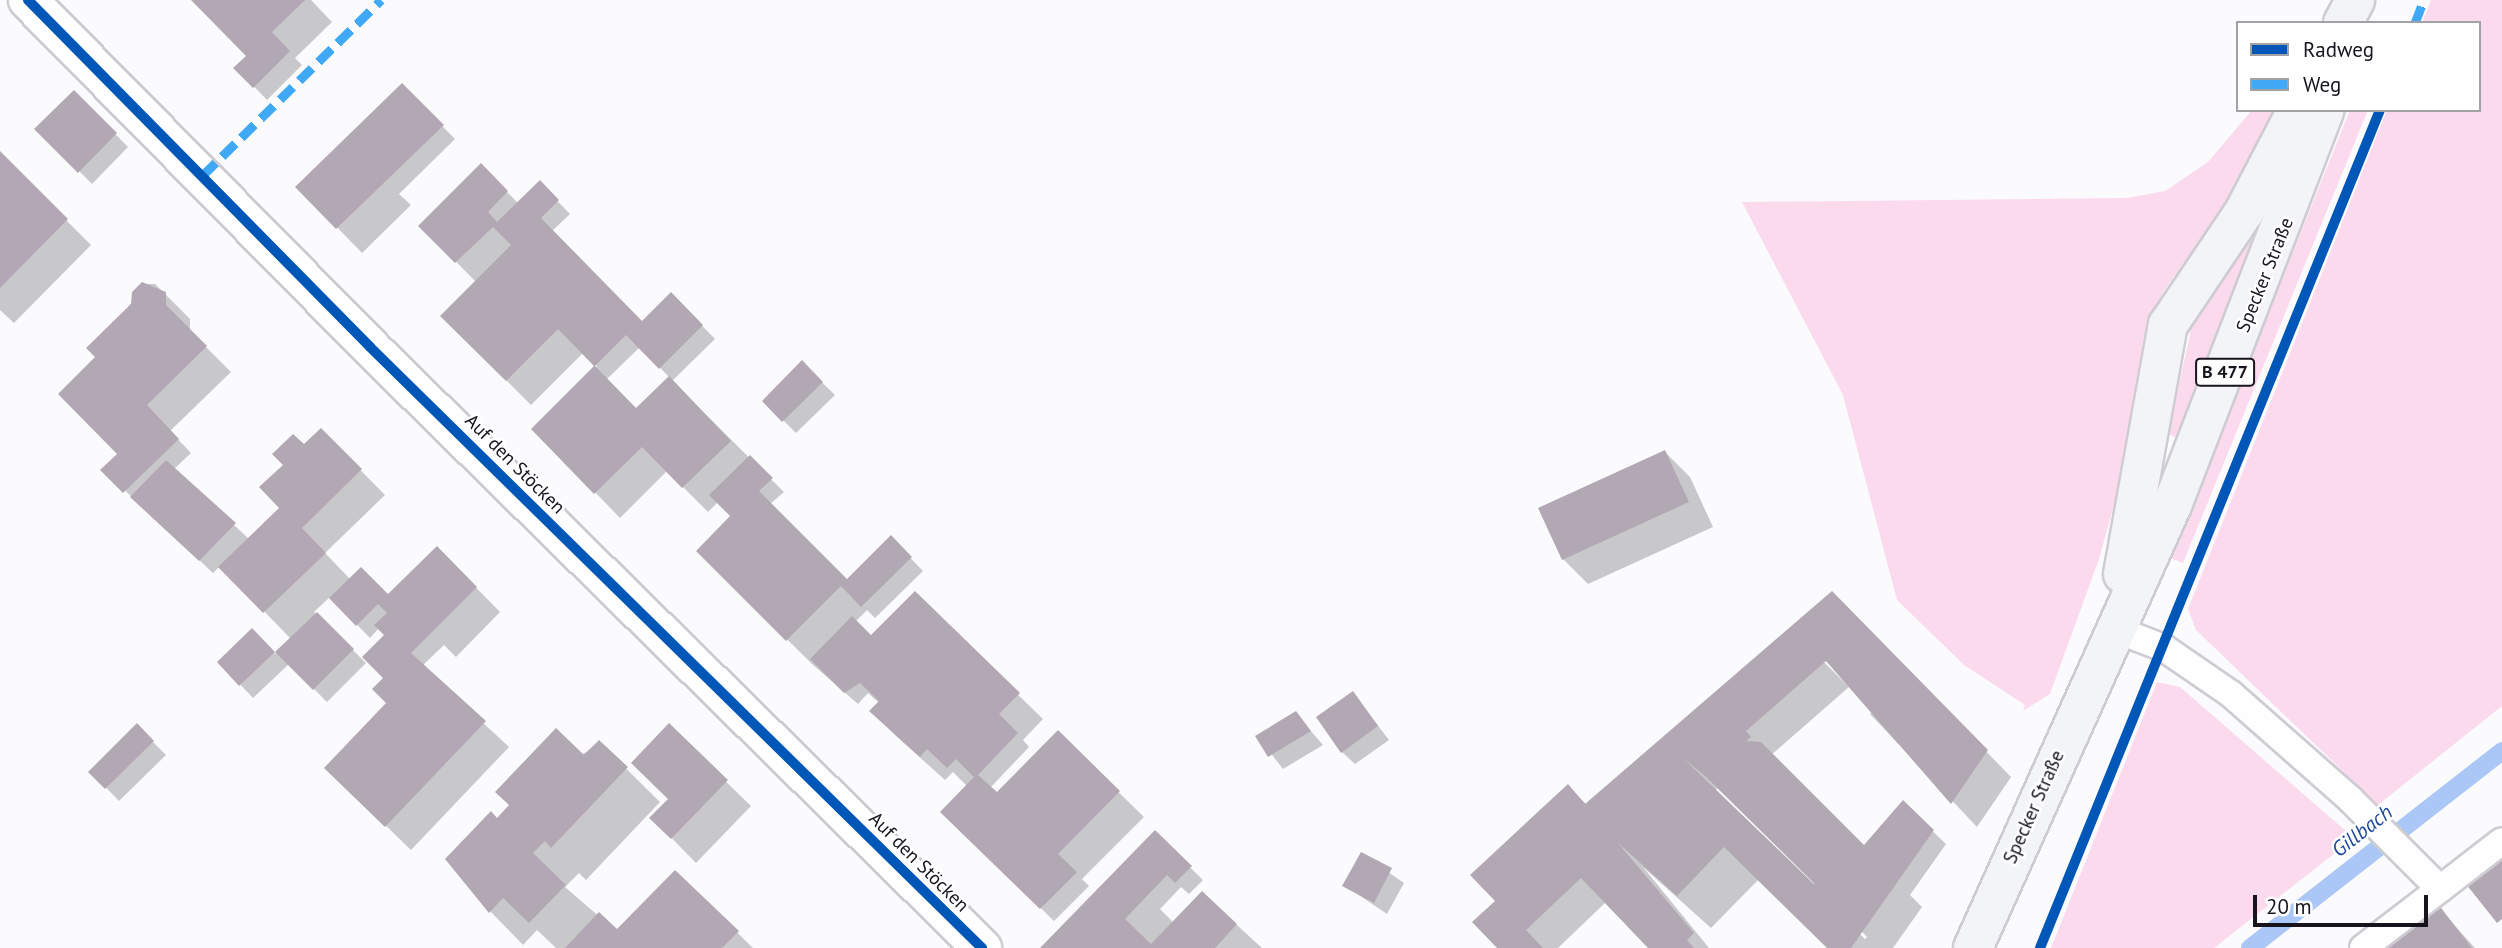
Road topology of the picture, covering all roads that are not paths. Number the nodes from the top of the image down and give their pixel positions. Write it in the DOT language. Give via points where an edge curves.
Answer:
graph roads {
  1 [pos="28,0"];
  2 [pos="2354,0"];
  3 [pos="2361,0"];
  4 [pos="2344,21"];
  5 [pos="2355,21"];
  6 [pos="2296,112"];
  7 [pos="2324,112"];
  8 [pos="2112,628"];
  9 [pos="2502,841"];
  10 [pos="2432,882"];
  11 [pos="982,948"];
  12 [pos="1973,948"];
  13 [pos="2364,948"];
  1 -- 11 [label="street, Auf den Stöcken" via="370,347"];
  2 -- 4 [label="main road"];
  3 -- 5 [label="main road"];
  6 -- 8 [label="main road, Specker Straße / B 477" via="2244,212 2168,325"];
  7 -- 8 [label="main road, Specker Straße / B 477" via="2173,503"];
  8 -- 10 [label="lane" via="2164,648 2231,694 2350,799"];
  8 -- 12 [label="main road, Specker Straße / B 477"];
  9 -- 10 [label="lane"];
  10 -- 13 [label="lane"];
}
